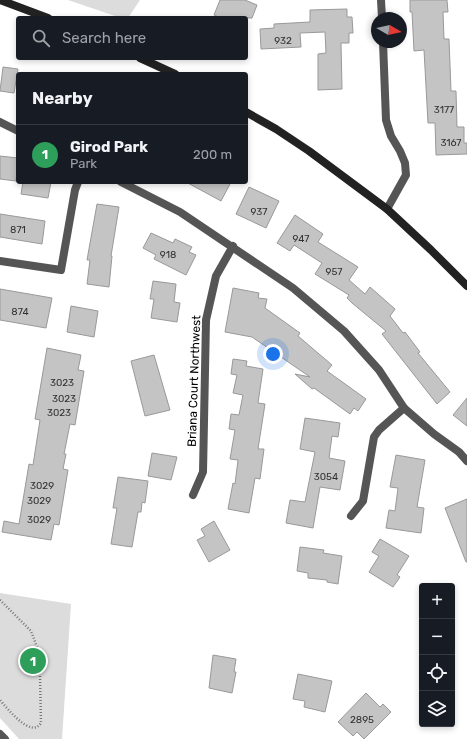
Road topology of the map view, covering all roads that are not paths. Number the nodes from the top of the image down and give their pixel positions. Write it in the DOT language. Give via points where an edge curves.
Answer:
graph roads {
  1 [pos="0,0"];
  2 [pos="381,0"];
  3 [pos="382,12"];
  4 [pos="43,16"];
  5 [pos="383,48"];
  6 [pos="144,60"];
  7 [pos="171,72"];
  8 [pos="248,113"];
  9 [pos="0,122"];
  10 [pos="16,130"];
  11 [pos="77,184"];
  12 [pos="125,184"];
  13 [pos="387,209"];
  14 [pos="233,246"];
  15 [pos="0,261"];
  16 [pos="467,286"];
  17 [pos="404,408"];
  18 [pos="467,461"];
  19 [pos="193,495"];
  20 [pos="350,516"];
  21 [pos="0,734"];
  22 [pos="5,739"];
  1 -- 4 [label="main road"];
  2 -- 3 [label="street"];
  5 -- 13 [label="street" via="386,120 405,163 406,174"];
  6 -- 7 [label="main road"];
  8 -- 13 [label="main road" via="309,151"];
  9 -- 10 [label="street"];
  11 -- 15 [label="street" via="60,270"];
  12 -- 14 [label="street" via="180,212"];
  13 -- 16 [label="main road"];
  14 -- 17 [label="street" via="293,288 344,332 379,370"];
  14 -- 19 [label="street, Briana Court Northwest" via="216,276 206,320 203,472"];
  17 -- 18 [label="street"];
  17 -- 20 [label="street" via="374,437 364,501"];
  21 -- 22 [label="street"];
}
